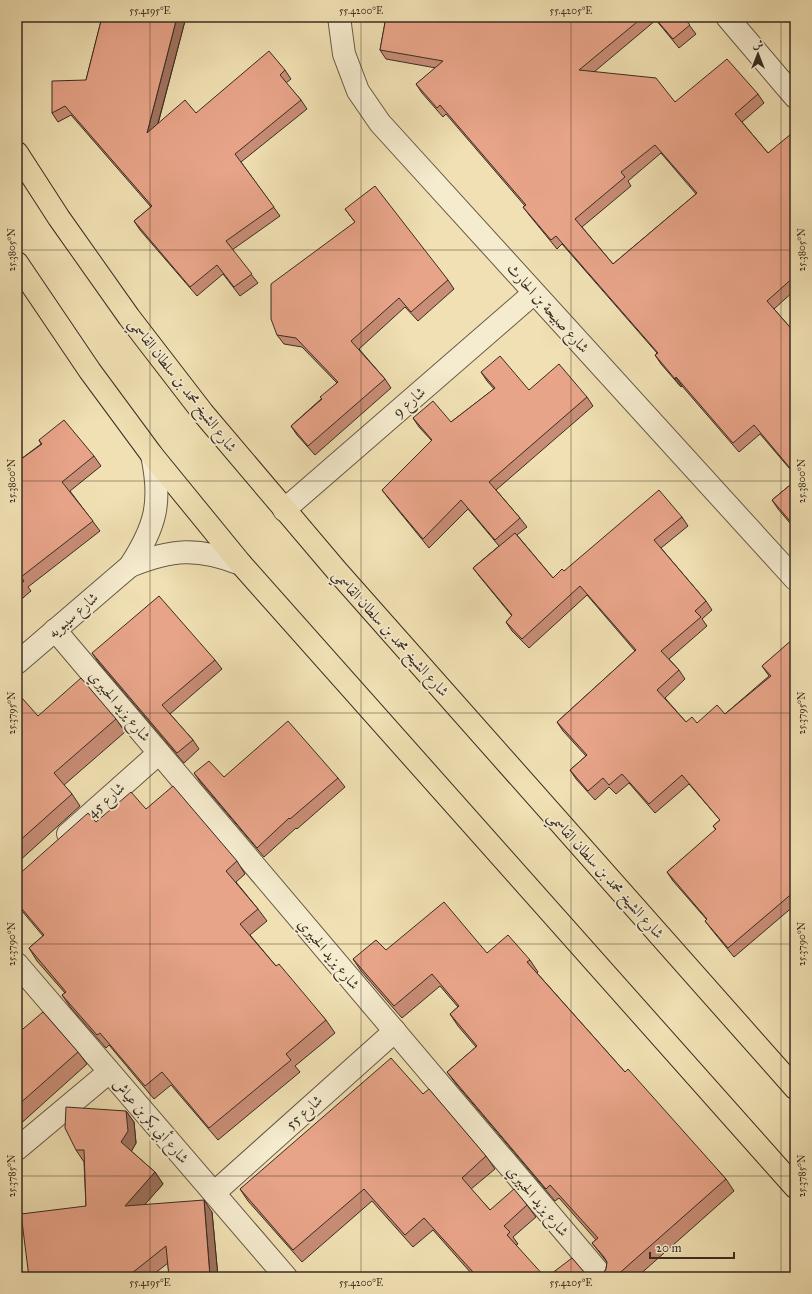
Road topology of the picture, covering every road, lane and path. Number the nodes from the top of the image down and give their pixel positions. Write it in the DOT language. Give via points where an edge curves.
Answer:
graph roads {
  1 [pos="339,17"];
  2 [pos="727,17"];
  3 [pos="795,98"];
  4 [pos="17,154"];
  5 [pos="17,263"];
  6 [pos="534,293"];
  7 [pos="152,456"];
  8 [pos="284,510"];
  9 [pos="241,564"];
  10 [pos="130,566"];
  11 [pos="794,576"];
  12 [pos="55,630"];
  13 [pos="17,663"];
  14 [pos="159,753"];
  15 [pos="52,848"];
  16 [pos="17,964"];
  17 [pos="395,1031"];
  18 [pos="109,1072"];
  19 [pos="795,1088"];
  20 [pos="17,1149"];
  21 [pos="795,1187"];
  22 [pos="214,1193"];
  23 [pos="286,1277"];
  24 [pos="603,1277"];
  1 -- 6 [label="street, شارع صبيحة بن الحارث" via="344,54 358,91 380,123"];
  2 -- 3 [label="street"];
  4 -- 8 [label="main road, شارع الشيخ محمد بن سلطان القاسمي" via="129,317 203,413"];
  5 -- 7 [label="main road" via="90,371"];
  6 -- 8 [label="street, شارع 9"];
  6 -- 11 [label="street, شارع صبيحة بن الحارث"];
  7 -- 9 [label="main road"];
  7 -- 10 [label="street, شارع سيبويه" via="157,478 157,502 152,525"];
  8 -- 19 [label="main road, شارع الشيخ محمد بن سلطان القاسمي"];
  9 -- 10 [label="street, شارع سيبويه" via="219,556 196,552 151,557"];
  9 -- 21 [label="main road"];
  10 -- 12 [label="street, شارع سيبويه"];
  12 -- 13 [label="street, شارع سيبويه"];
  12 -- 14 [label="street, شارع يزيد الحبيري"];
  14 -- 15 [label="street, شارع 45"];
  14 -- 17 [label="street, شارع يزيد الحبيري"];
  16 -- 18 [label="street, شارع أبي بكر بن عياش"];
  17 -- 22 [label="street, شارع 55"];
  17 -- 24 [label="street, شارع يزيد الحبيري"];
  18 -- 20 [label="street"];
  18 -- 22 [label="street, شارع أبي بكر بن عياش"];
  22 -- 23 [label="street, شارع أبي بكر بن عياش"];
}
